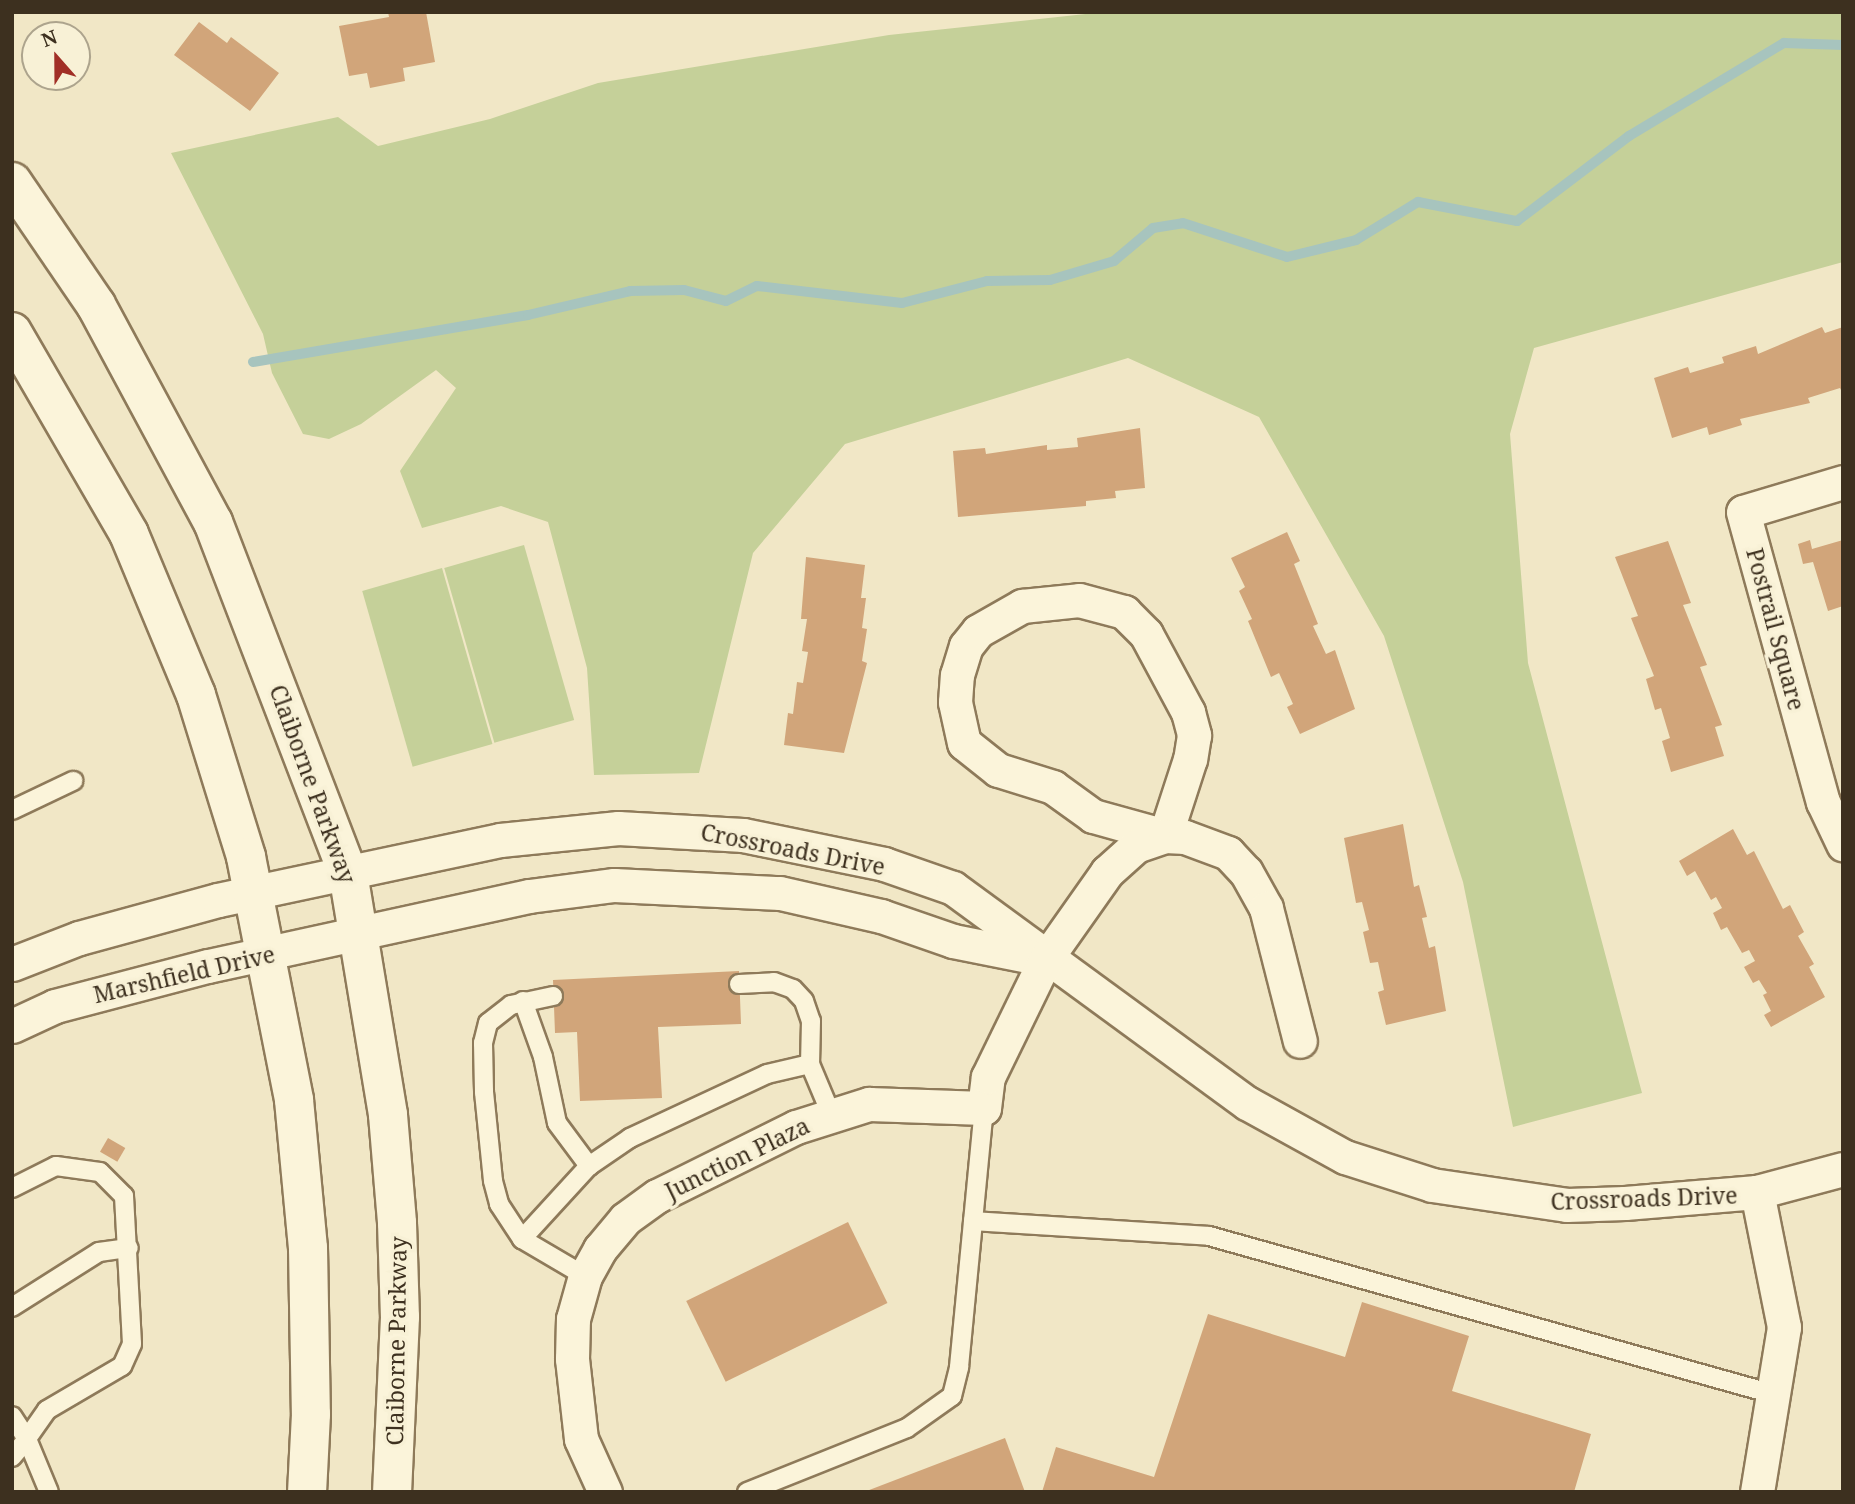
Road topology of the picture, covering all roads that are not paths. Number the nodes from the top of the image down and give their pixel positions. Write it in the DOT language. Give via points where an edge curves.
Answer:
graph roads {
  1 [pos="12,182"];
  2 [pos="12,332"];
  3 [pos="1843,482"];
  4 [pos="73,781"];
  5 [pos="12,810"];
  6 [pos="1165,836"];
  7 [pos="1843,844"];
  8 [pos="348,873"];
  9 [pos="253,893"];
  10 [pos="359,935"];
  11 [pos="267,954"];
  12 [pos="1045,960"];
  13 [pos="12,964"];
  14 [pos="739,984"];
  15 [pos="553,996"];
  16 [pos="523,1001"];
  17 [pos="12,1026"];
  18 [pos="1300,1041"];
  19 [pos="810,1064"];
  20 [pos="984,1108"];
  21 [pos="831,1114"];
  22 [pos="589,1166"];
  23 [pos="1843,1170"];
  24 [pos="12,1188"];
  25 [pos="1757,1192"];
  26 [pos="973,1221"];
  27 [pos="522,1239"];
  28 [pos="129,1248"];
  29 [pos="584,1276"];
  30 [pos="12,1307"];
  31 [pos="1773,1394"];
  32 [pos="12,1416"];
  33 [pos="27,1438"];
  34 [pos="12,1457"];
  35 [pos="49,1492"];
  36 [pos="307,1492"];
  37 [pos="392,1492"];
  38 [pos="605,1492"];
  39 [pos="747,1492"];
  40 [pos="1757,1492"];
  1 -- 8 [label="main road, Claiborne Parkway" via="96,305 213,522"];
  2 -- 9 [label="main road" via="129,534 196,695"];
  3 -- 7 [label="street, Postrail Square" via="1744,512 1823,802"];
  4 -- 5 [label="lane"];
  6 -- 6 [label="street" via="1093,816 1054,787 998,770 964,743 955,702 957,675 966,646 988,621 1022,606 1095,601 1124,612 1146,634 1188,712 1194,735"];
  6 -- 12 [label="street" via="1136,846 1107,872"];
  6 -- 18 [label="street" via="1206,842 1228,853 1258,889"];
  8 -- 9 [label="street"];
  8 -- 10 [label="main road, Claiborne Parkway"];
  8 -- 12 [label="street, Crossroads Drive" via="500,840 618,828 743,835 884,864 953,888"];
  9 -- 11 [label="main road"];
  9 -- 13 [label="street" via="79,938"];
  10 -- 11 [label="street, Marshfield Drive"];
  10 -- 12 [label="street, Crossroads Drive" via="529,895 614,885 697,886 780,893 881,916 953,941"];
  10 -- 37 [label="main road, Claiborne Parkway" via="388,1115 397,1223 400,1317"];
  11 -- 17 [label="street, Marshfield Drive" via="131,984 55,1006"];
  11 -- 36 [label="main road" via="294,1100 308,1248 311,1414"];
  12 -- 20 [label="street" via="988,1077"];
  12 -- 25 [label="street, Crossroads Drive" via="1143,1023 1247,1103 1345,1157 1432,1185 1567,1205 1694,1200"];
  14 -- 19 [label="lane" via="774,982 793,989 804,1001 811,1021"];
  15 -- 16 [label="lane"];
  16 -- 22 [label="lane" via="543,1057 556,1124"];
  16 -- 27 [label="lane" via="500,1009 488,1023 483,1043 493,1181 499,1204"];
  19 -- 21 [label="lane"];
  19 -- 22 [label="lane" via="767,1074 630,1138"];
  20 -- 21 [label="street, Junction Plaza" via="869,1104"];
  20 -- 26 [label="lane"];
  21 -- 29 [label="street, Junction Plaza" via="657,1196 625,1219"];
  22 -- 27 [label="lane"];
  23 -- 25 [label="street, Crossroads Drive"];
  24 -- 28 [label="lane" via="56,1166 100,1172 124,1196"];
  25 -- 31 [label="street" via="1784,1327"];
  26 -- 31 [label="lane" via="1209,1236"];
  26 -- 39 [label="lane" via="952,1396 908,1428"];
  27 -- 29 [label="lane"];
  28 -- 30 [label="lane" via="99,1252"];
  28 -- 33 [label="lane" via="132,1344 122,1366 47,1410"];
  29 -- 38 [label="street, Junction Plaza" via="573,1320 572,1359 581,1439"];
  31 -- 40 [label="street"];
  32 -- 33 [label="lane"];
  33 -- 34 [label="lane"];
  33 -- 35 [label="lane"];
}
